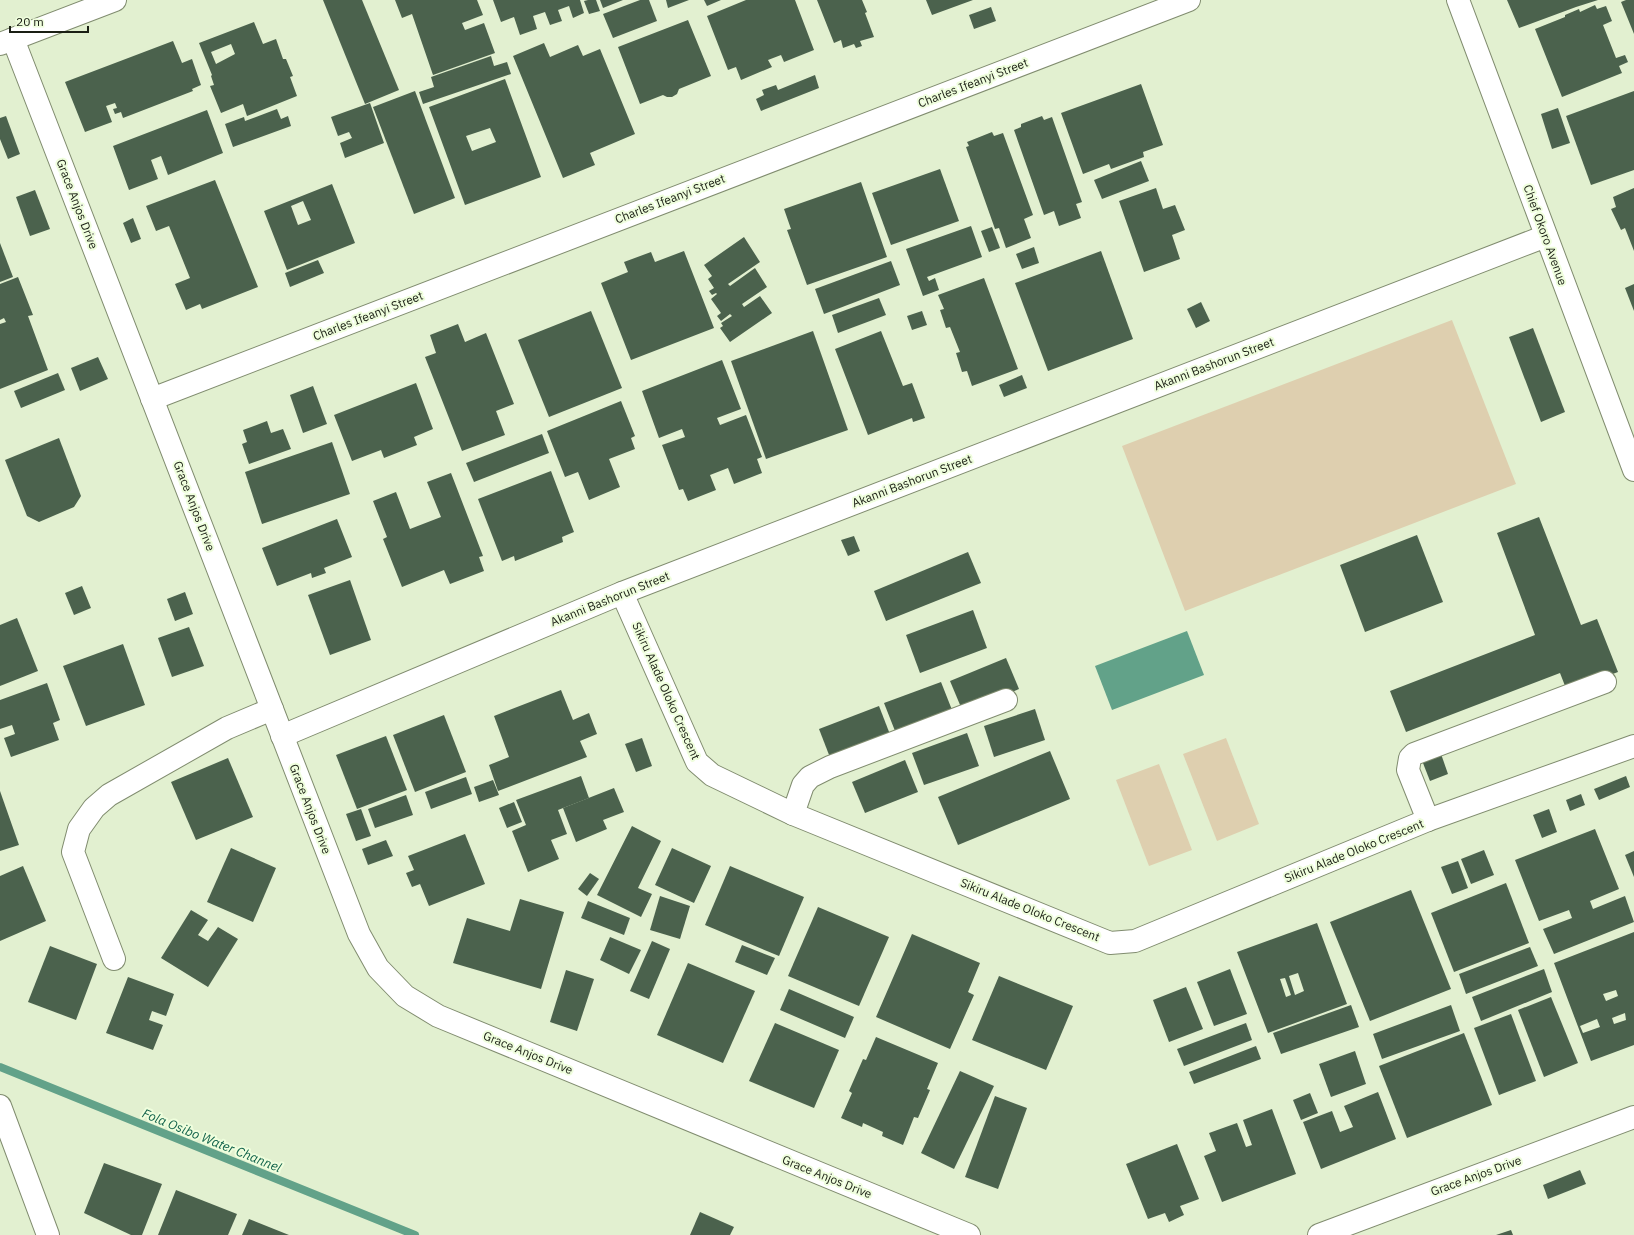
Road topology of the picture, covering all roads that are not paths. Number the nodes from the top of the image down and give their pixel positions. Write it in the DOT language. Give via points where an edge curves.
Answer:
graph roads {
  1 [pos="115,0"];
  2 [pos="1189,0"];
  3 [pos="1458,0"];
  4 [pos="7,42"];
  5 [pos="1546,236"];
  6 [pos="152,399"];
  7 [pos="1634,470"];
  8 [pos="622,593"];
  9 [pos="1605,682"];
  10 [pos="1006,700"];
  11 [pos="272,709"];
  12 [pos="282,736"];
  13 [pos="1634,746"];
  14 [pos="793,814"];
  15 [pos="1428,820"];
  16 [pos="114,958"];
  17 [pos="1,1109"];
  18 [pos="1634,1117"];
  19 [pos="48,1235"];
  20 [pos="969,1235"];
  21 [pos="1319,1235"];
  1 -- 4 [label="street"];
  2 -- 6 [label="street, Charles Ifeanyi Street"];
  3 -- 5 [label="street, Chief Okoro Avenue"];
  4 -- 6 [label="street, Grace Anjos Drive"];
  5 -- 7 [label="street, Chief Okoro Avenue"];
  5 -- 8 [label="street, Akanni Bashorun Street"];
  6 -- 11 [label="street, Grace Anjos Drive"];
  8 -- 12 [label="street, Akanni Bashorun Street"];
  8 -- 14 [label="street, Sikiru Alade Oloko Crescent" via="697,762 712,776"];
  9 -- 15 [label="street" via="1414,754 1410,758 1408,770"];
  10 -- 14 [label="street" via="810,777 803,785"];
  11 -- 12 [label="street, Grace Anjos Drive"];
  11 -- 16 [label="street" via="227,728 109,795 94,808 79,829 73,852"];
  12 -- 20 [label="street, Grace Anjos Drive" via="359,934 378,968 405,996 438,1016"];
  13 -- 15 [label="street, Sikiru Alade Oloko Crescent"];
  14 -- 15 [label="street, Sikiru Alade Oloko Crescent" via="1110,943 1135,941"];
  17 -- 19 [label="street"];
  18 -- 21 [label="street, Grace Anjos Drive"];
}
